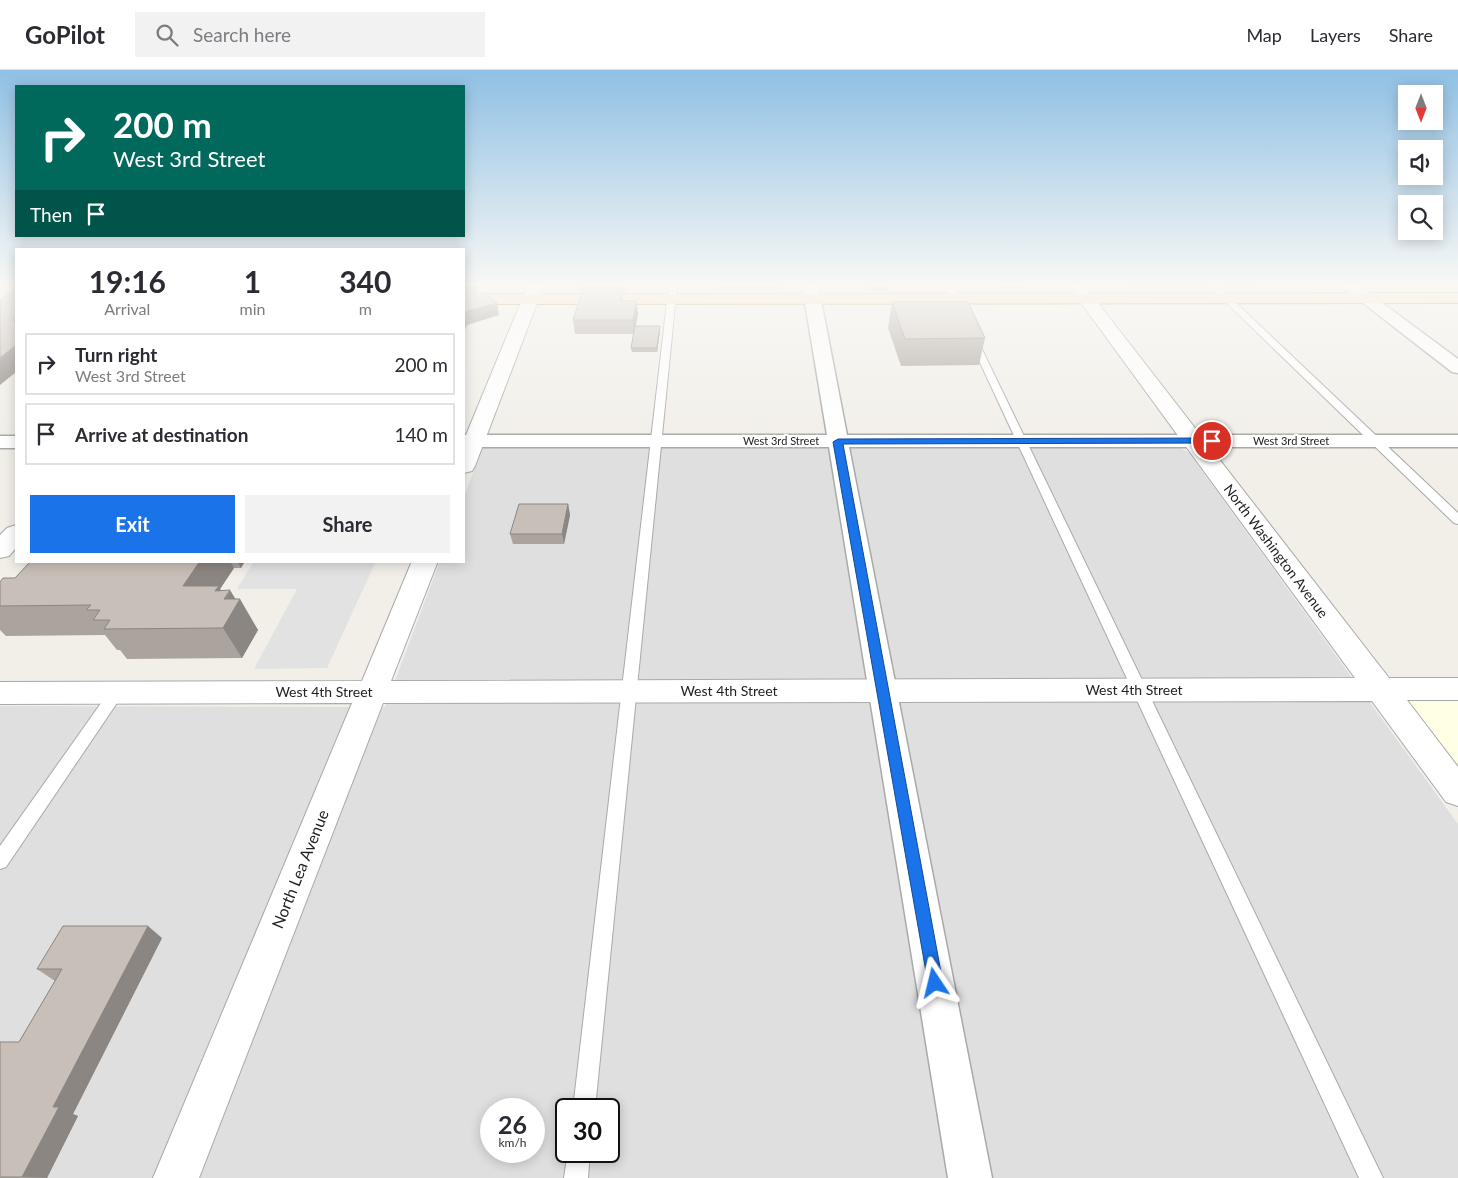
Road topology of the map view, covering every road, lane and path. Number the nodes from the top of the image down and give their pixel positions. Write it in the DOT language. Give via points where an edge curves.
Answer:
graph roads {
  1 [pos="515,337"];
  2 [pos="667,337"];
  3 [pos="819,337"];
  4 [pos="972,337"];
  5 [pos="1115,337"];
  6 [pos="1266,337"];
  7 [pos="1416,337"];
  8 [pos="1458,368"];
  9 [pos="1020,441"];
  10 [pos="1194,441"];
  11 [pos="1376,441"];
  12 [pos="1458,441"];
  13 [pos="0,442"];
  14 [pos="15,442"];
  15 [pos="469,442"];
  16 [pos="656,442"];
  17 [pos="838,442"];
  18 [pos="465,461"];
  19 [pos="1458,520"];
  20 [pos="15,534"];
  21 [pos="0,550"];
  22 [pos="424,563"];
  23 [pos="1138,690"];
  24 [pos="1381,690"];
  25 [pos="1458,690"];
  26 [pos="883,691"];
  27 [pos="371,692"];
  28 [pos="629,692"];
  29 [pos="0,693"];
  30 [pos="116,693"];
  31 [pos="1458,792"];
  32 [pos="0,861"];
  33 [pos="585,1098"];
  34 [pos="578,1163"];
  35 [pos="176,1178"];
  36 [pos="576,1178"];
  37 [pos="970,1178"];
  38 [pos="1371,1178"];
  1 -- 15 [label="street"];
  2 -- 16 [label="lane"];
  3 -- 17 [label="street"];
  4 -- 9 [label="lane"];
  5 -- 10 [label="street, North Washington Avenue"];
  6 -- 11 [label="lane"];
  7 -- 8 [label="street"];
  9 -- 10 [label="street, West 3rd Street"];
  9 -- 17 [label="street, West 3rd Street"];
  9 -- 23 [label="lane"];
  10 -- 11 [label="street, West 3rd Street"];
  10 -- 24 [label="street, North Washington Avenue"];
  11 -- 12 [label="street, West 3rd Street"];
  11 -- 19 [label="lane"];
  13 -- 14 [label="street"];
  15 -- 16 [label="street, West 3rd Street"];
  15 -- 18 [label="street"];
  16 -- 17 [label="street, West 3rd Street"];
  16 -- 28 [label="lane"];
  17 -- 26 [label="street"];
  20 -- 21 [label="street"];
  22 -- 27 [label="street, North Lea Avenue"];
  23 -- 24 [label="street, West 4th Street"];
  23 -- 26 [label="street, West 4th Street"];
  23 -- 38 [label="lane"];
  24 -- 25 [label="street, West 4th Street"];
  24 -- 31 [label="street, North Washington Avenue"];
  26 -- 28 [label="street, West 4th Street"];
  26 -- 37 [label="street"];
  27 -- 28 [label="street, West 4th Street"];
  27 -- 30 [label="street, West 4th Street"];
  27 -- 35 [label="street, North Lea Avenue"];
  28 -- 33 [label="lane"];
  29 -- 30 [label="street, West 4th Street"];
  30 -- 32 [label="lane"];
  34 -- 36 [label="lane"];
}
